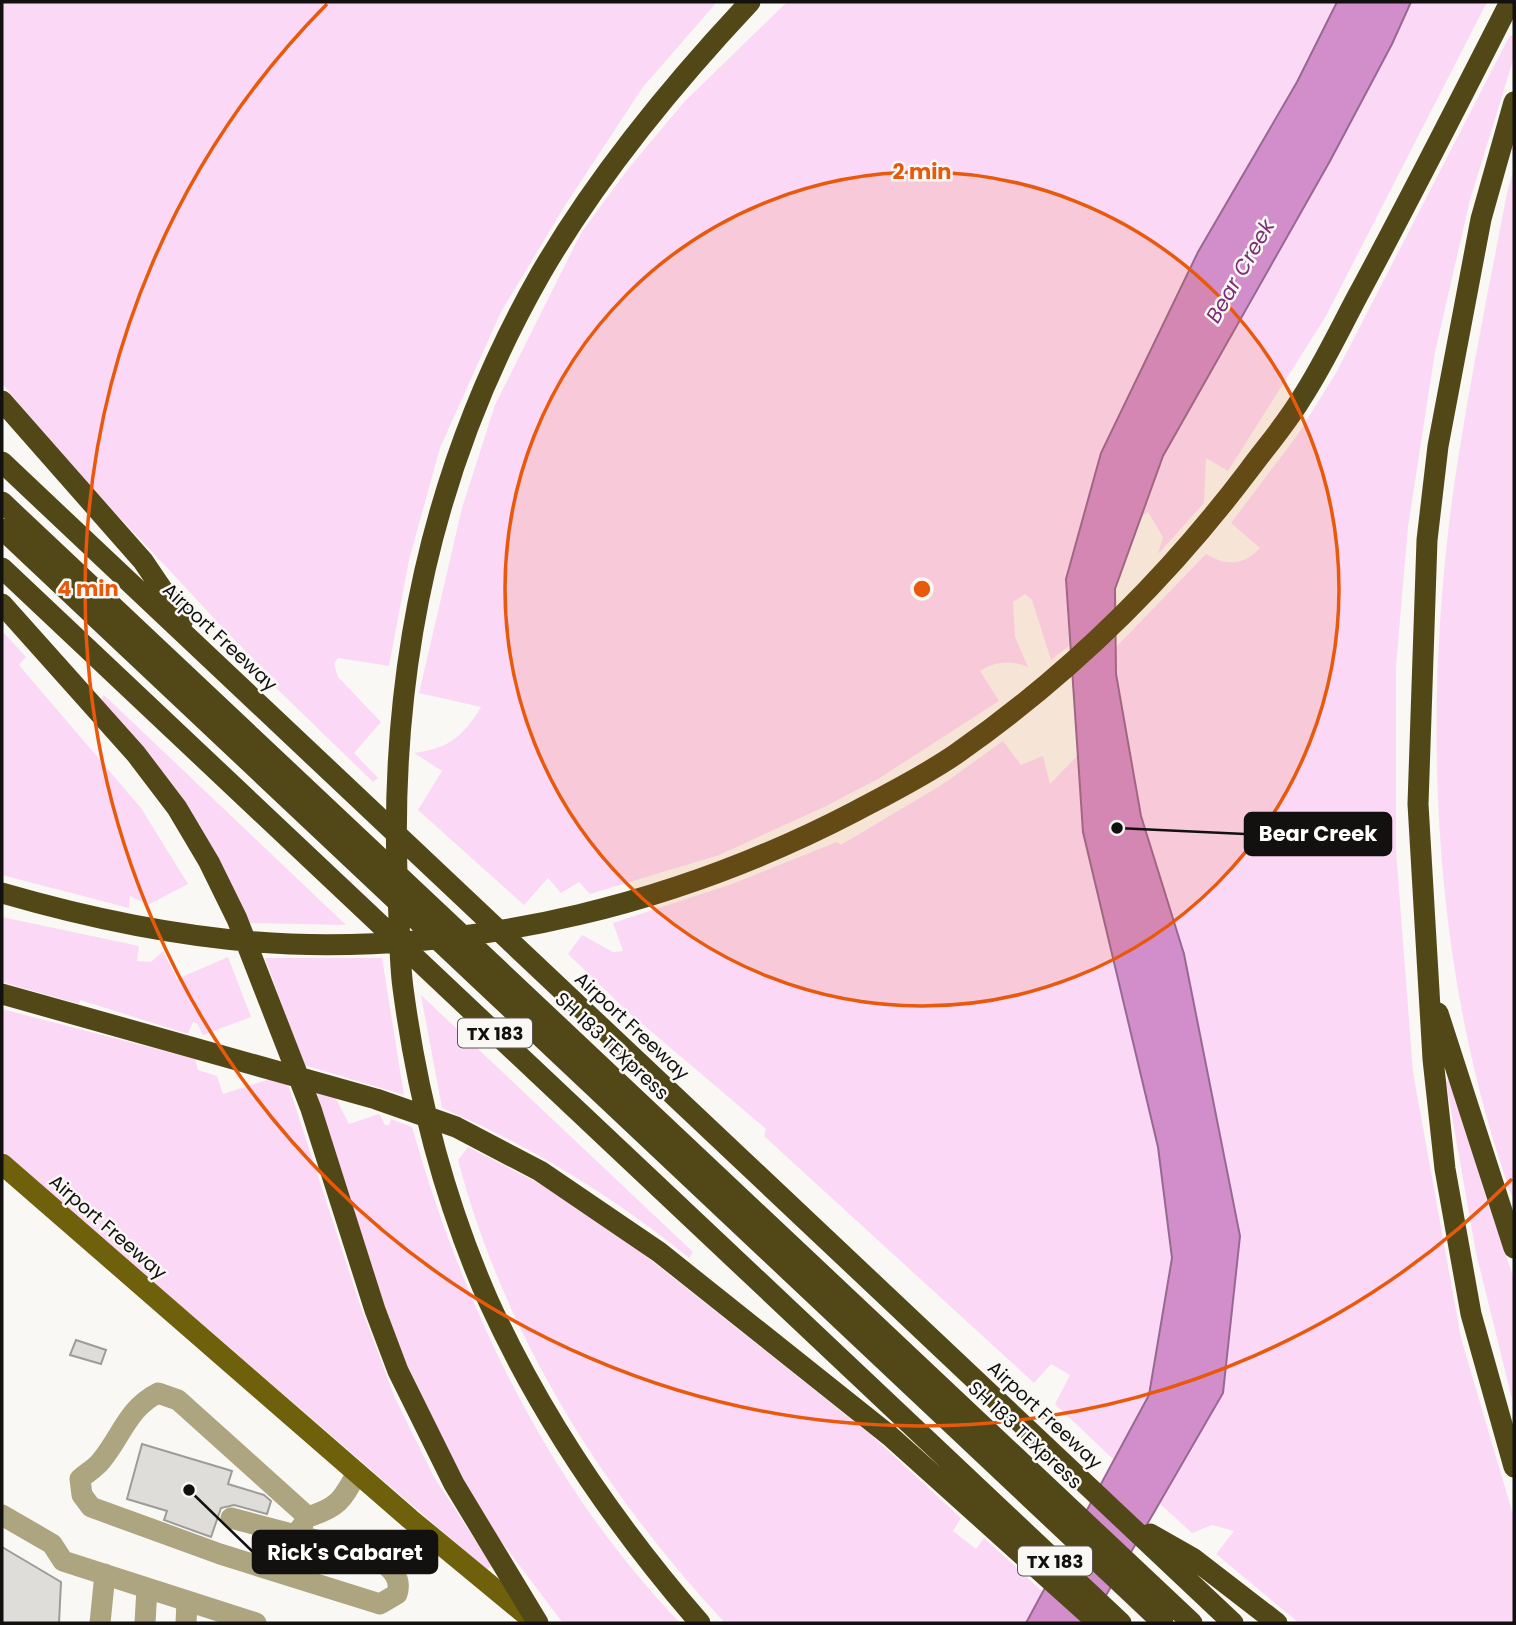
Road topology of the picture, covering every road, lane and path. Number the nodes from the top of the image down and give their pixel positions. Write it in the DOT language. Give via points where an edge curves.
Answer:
graph roads {
  1 [pos="750,2"];
  2 [pos="1510,2"];
  3 [pos="1514,102"];
  4 [pos="2,401"];
  5 [pos="2,462"];
  6 [pos="2,502"];
  7 [pos="2,529"];
  8 [pos="2,568"];
  9 [pos="2,604"];
  10 [pos="206,654"];
  11 [pos="2,893"];
  12 [pos="1429,988"];
  13 [pos="2,994"];
  14 [pos="2,1164"];
  15 [pos="1514,1248"];
  16 [pos="1007,1464"];
  17 [pos="1514,1467"];
  18 [pos="357,1473"];
  19 [pos="984,1506"];
  20 [pos="2,1515"];
  21 [pos="308,1517"];
  22 [pos="231,1518"];
  23 [pos="295,1535"];
  24 [pos="1189,1568"];
  25 [pos="105,1574"];
  26 [pos="147,1588"];
  27 [pos="187,1601"];
  28 [pos="1165,1616"];
  29 [pos="230,1619"];
  30 [pos="100,1623"];
  31 [pos="145,1623"];
  32 [pos="186,1623"];
  33 [pos="256,1623"];
  34 [pos="537,1623"];
  35 [pos="701,1623"];
  36 [pos="1098,1623"];
  37 [pos="1121,1623"];
  38 [pos="1192,1623"];
  39 [pos="1233,1623"];
  40 [pos="1277,1623"];
  1 -- 35 [label="highway" via="676,85 597,187 546,265 474,414 419,591 401,700 395,818 402,985 422,1092 439,1163 487,1298 541,1405 642,1555"];
  2 -- 11 [label="highway" via="1301,400 1191,545 1138,602 1084,653 952,757 836,821 729,869 607,909 498,930 368,943 290,944 149,928"];
  3 -- 12 [label="highway" via="1479,232 1438,446 1427,540 1418,804"];
  4 -- 10 [label="highway" via="143,561"];
  5 -- 10 [label="highway, Airport Freeway"];
  6 -- 16 [label="highway, SH 183 TEXpress"];
  7 -- 16 [label="highway, SH 183 TEXpress"];
  8 -- 19 [label="highway, TX 183"];
  9 -- 34 [label="highway" via="136,754 177,808 209,862 237,919 311,1109 398,1371 454,1484"];
  10 -- 24 [label="highway, Airport Freeway" via="1026,1430 1118,1515"];
  12 -- 15 [label="highway"];
  12 -- 17 [label="highway" via="1457,1241 1483,1361"];
  13 -- 19 [label="highway" via="376,1099 503,1151 600,1209"];
  14 -- 18 [label="main road, Airport Freeway"];
  16 -- 28 [label="highway, SH 183 TEXpress"];
  18 -- 21 [label="lane" via="341,1502"];
  18 -- 34 [label="main road, Airport Freeway"];
  19 -- 36 [label="highway"];
  19 -- 37 [label="highway, TX 183"];
  20 -- 25 [label="lane" via="52,1544 63,1561"];
  21 -- 23 [label="lane"];
  21 -- 23 [label="lane" via="178,1400 158,1393 128,1416 100,1463 80,1479 82,1495 91,1507 112,1515 380,1604 397,1594 396,1571 381,1559"];
  22 -- 23 [label="lane"];
  24 -- 39 [label="highway, Airport Freeway"];
  24 -- 40 [label="highway"];
  25 -- 26 [label="lane"];
  25 -- 30 [label="lane"];
  26 -- 27 [label="lane"];
  26 -- 31 [label="lane"];
  27 -- 29 [label="lane"];
  27 -- 32 [label="lane"];
  28 -- 38 [label="highway, SH 183 TEXpress"];
  29 -- 33 [label="lane"];
}
